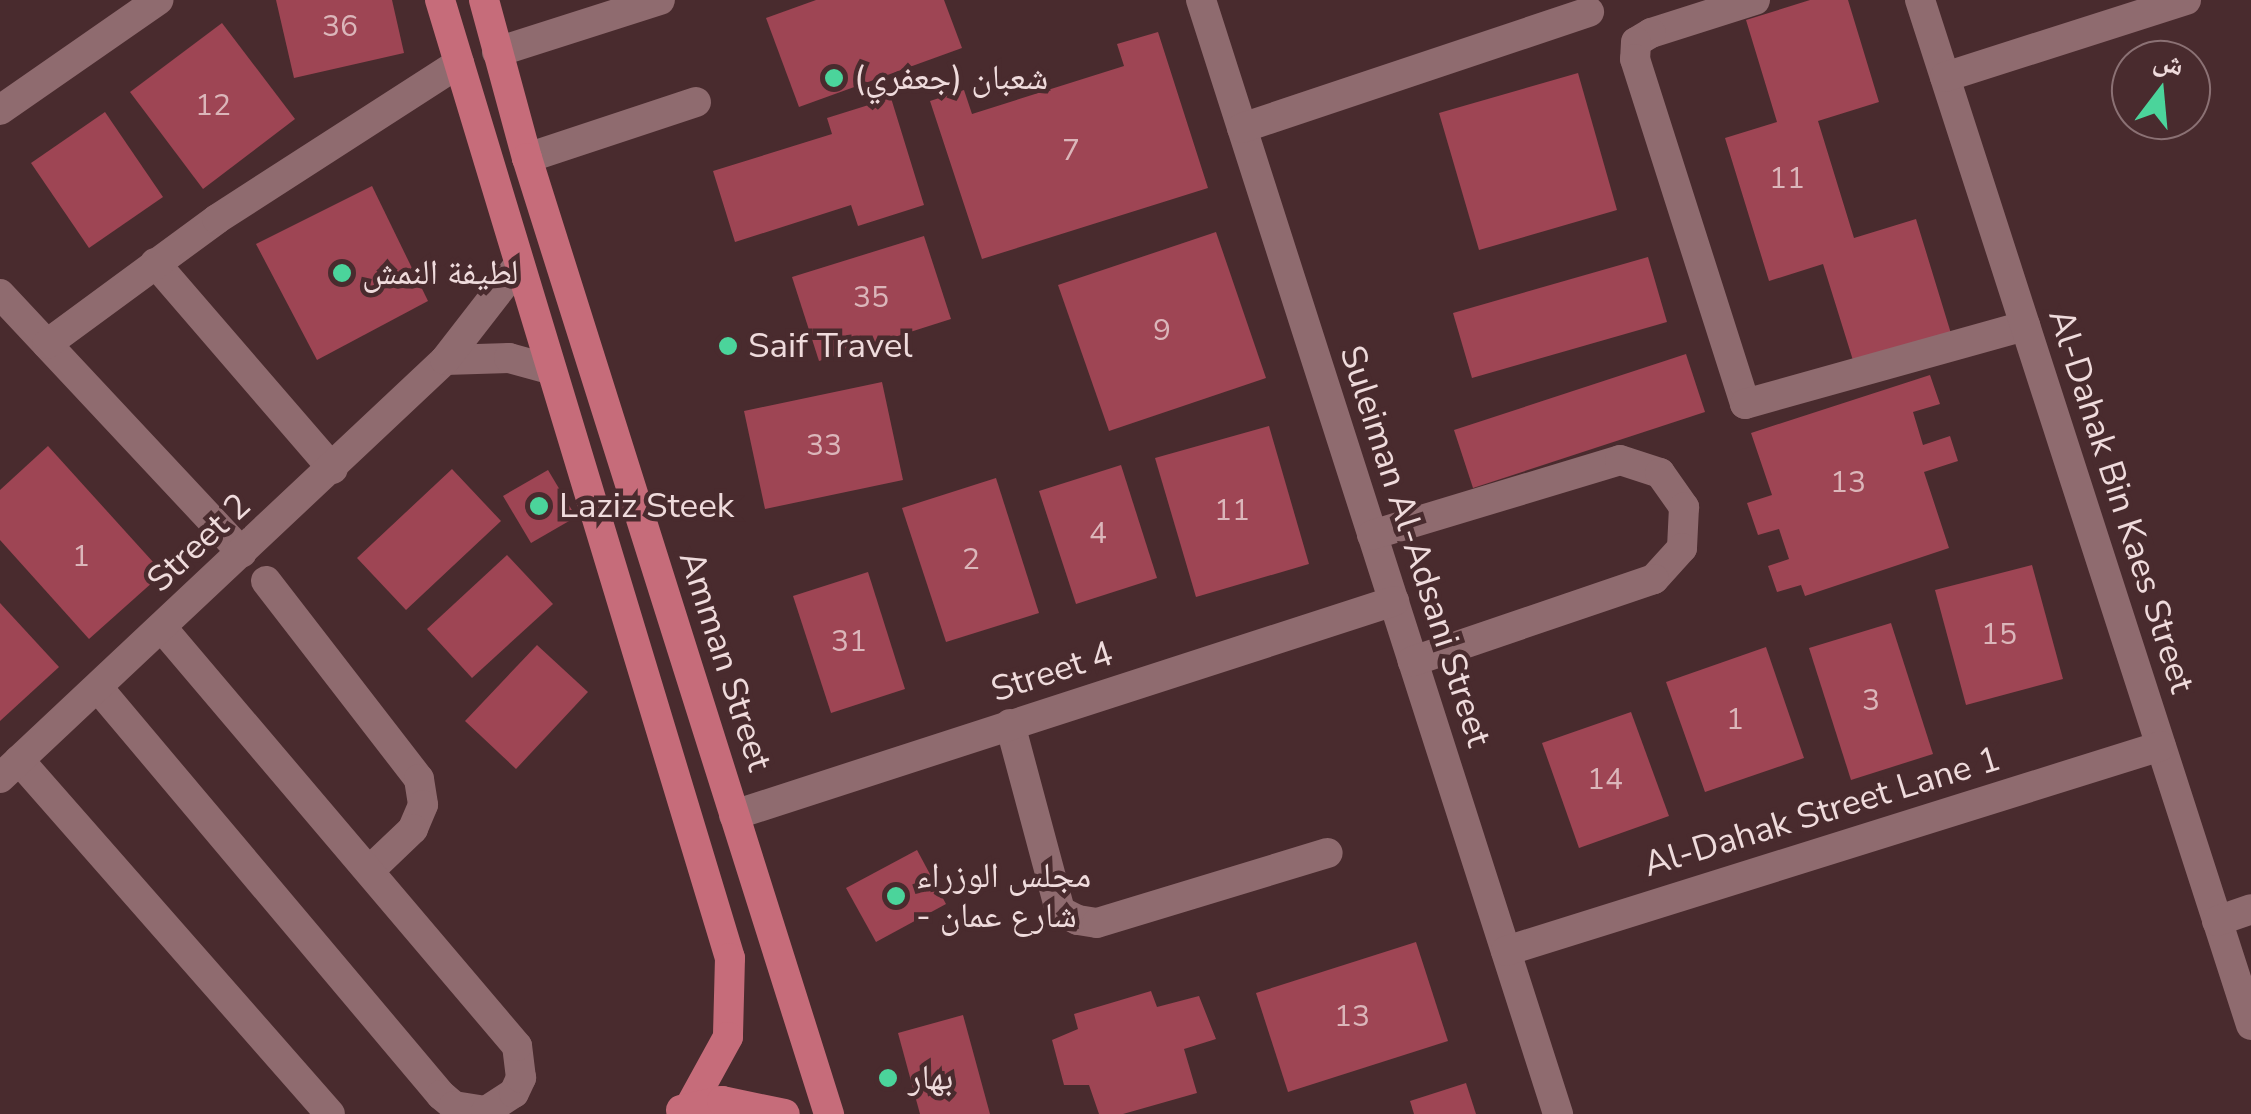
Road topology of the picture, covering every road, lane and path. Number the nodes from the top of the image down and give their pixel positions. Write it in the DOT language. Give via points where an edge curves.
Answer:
graph roads {
  1 [pos="158,0"];
  2 [pos="440,0"];
  3 [pos="484,0"];
  4 [pos="660,0"];
  5 [pos="1201,0"];
  6 [pos="1755,0"];
  7 [pos="1920,0"];
  8 [pos="2186,0"];
  9 [pos="1589,12"];
  10 [pos="497,52"];
  11 [pos="459,62"];
  12 [pos="1945,77"];
  13 [pos="696,102"];
  14 [pos="0,110"];
  15 [pos="1242,128"];
  16 [pos="527,158"];
  17 [pos="154,263"];
  18 [pos="518,266"];
  19 [pos="0,294"];
  20 [pos="2025,326"];
  21 [pos="47,344"];
  22 [pos="446,360"];
  23 [pos="549,369"];
  24 [pos="333,469"];
  25 [pos="1372,535"];
  26 [pos="242,553"];
  27 [pos="266,581"];
  28 [pos="1394,601"];
  29 [pos="163,629"];
  30 [pos="1413,662"];
  31 [pos="99,689"];
  32 [pos="1010,724"];
  33 [pos="2161,746"];
  34 [pos="10,769"];
  35 [pos="734,815"];
  36 [pos="1328,853"];
  37 [pos="372,868"];
  38 [pos="2251,909"];
  39 [pos="2217,921"];
  40 [pos="1506,951"];
  41 [pos="2251,1026"];
  42 [pos="681,1110"];
  43 [pos="330,1114"];
  44 [pos="785,1114"];
  45 [pos="829,1114"];
  46 [pos="1558,1114"];
  1 -- 14 [label="street"];
  2 -- 11 [label="main road"];
  3 -- 10 [label="main road, Amman Street"];
  4 -- 10 [label="street"];
  5 -- 15 [label="street, Suleiman Al-Adsani Street"];
  6 -- 20 [label="street" via="1651,33 1636,42 1635,59 1745,404"];
  7 -- 12 [label="street, Al-Dahak Bin Kaes Street"];
  8 -- 12 [label="street"];
  9 -- 15 [label="street"];
  10 -- 16 [label="main road, Amman Street"];
  11 -- 17 [label="street"];
  11 -- 18 [label="main road"];
  12 -- 20 [label="street, Al-Dahak Bin Kaes Street"];
  13 -- 16 [label="street"];
  15 -- 25 [label="street, Suleiman Al-Adsani Street"];
  16 -- 35 [label="main road, Amman Street"];
  17 -- 21 [label="street"];
  17 -- 24 [label="street"];
  18 -- 22 [label="street, Street 2"];
  18 -- 23 [label="main road"];
  19 -- 21 [label="street"];
  20 -- 33 [label="street, Al-Dahak Bin Kaes Street"];
  21 -- 26 [label="street"];
  22 -- 23 [label="street" via="509,358"];
  22 -- 24 [label="street, Street 2"];
  23 -- 42 [label="main road" via="730,958 728,1037"];
  24 -- 26 [label="street, Street 2"];
  25 -- 28 [label="street, Suleiman Al-Adsani Street"];
  25 -- 30 [label="street" via="1620,460 1660,473 1684,507 1682,548 1654,579"];
  26 -- 29 [label="street, Street 2"];
  27 -- 37 [label="street" via="419,779 422,804 413,829"];
  28 -- 30 [label="street, Suleiman Al-Adsani Street"];
  28 -- 32 [label="street, Street 4"];
  29 -- 31 [label="street, Street 2"];
  29 -- 37 [label="street"];
  30 -- 40 [label="street, Suleiman Al-Adsani Street"];
  31 -- 34 [label="street, Street 2"];
  31 -- 37 [label="street" via="441,1095 470,1112 502,1105 521,1078 518,1046"];
  32 -- 35 [label="street, Street 4"];
  32 -- 36 [label="street" via="1060,911 1078,920 1097,923"];
  33 -- 39 [label="street, Al-Dahak Bin Kaes Street"];
  33 -- 40 [label="street, Al-Dahak Street Lane 1"];
  34 -- 43 [label="street"];
  35 -- 45 [label="main road, Amman Street"];
  38 -- 39 [label="street"];
  39 -- 41 [label="street, Al-Dahak Bin Kaes Street"];
  40 -- 46 [label="street, Suleiman Al-Adsani Street"];
  42 -- 44 [label="main road" via="754,1104"];
}
